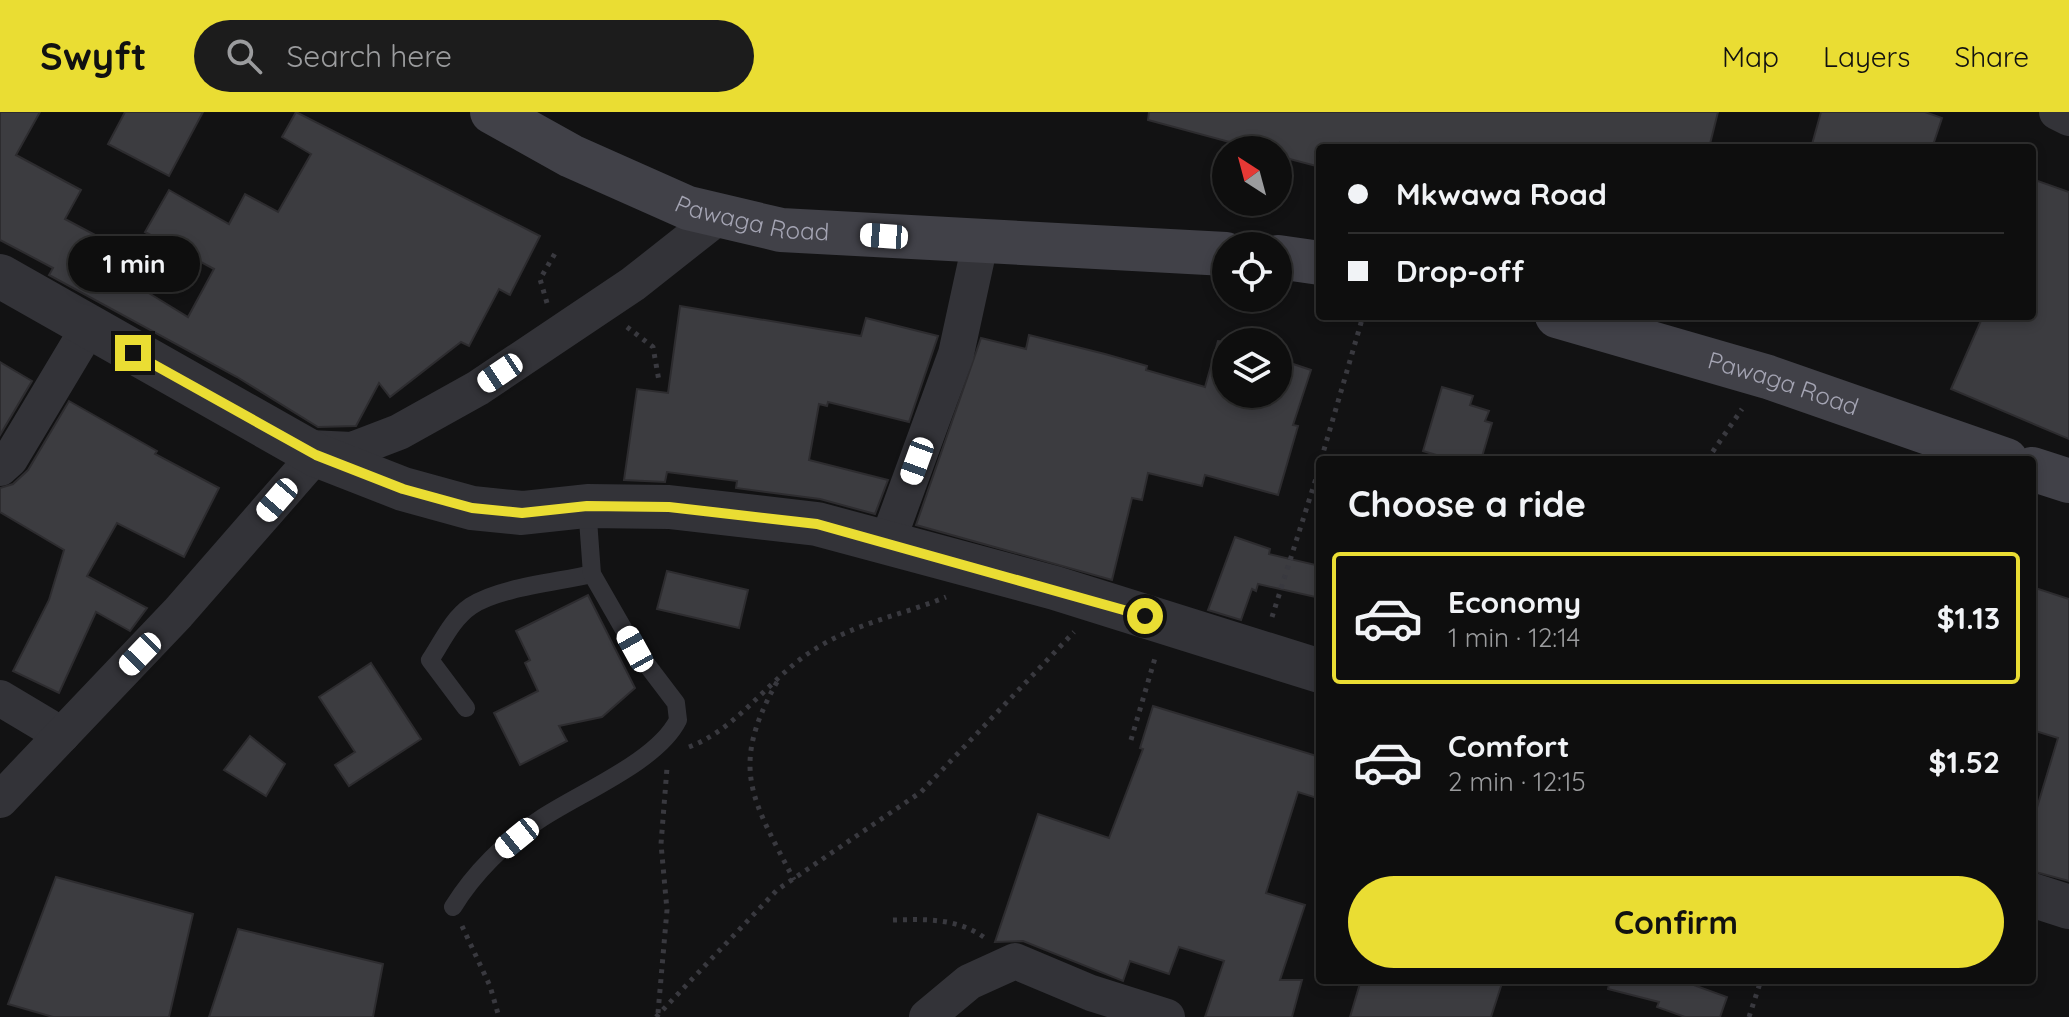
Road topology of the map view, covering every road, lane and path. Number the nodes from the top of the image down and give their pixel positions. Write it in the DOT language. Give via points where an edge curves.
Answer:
graph roads {
  1 [pos="492,112"];
  2 [pos="2057,112"];
  3 [pos="2069,118"];
  4 [pos="718,217"];
  5 [pos="981,239"];
  6 [pos="1212,253"];
  7 [pos="1292,259"];
  8 [pos="1316,262"];
  9 [pos="0,276"];
  10 [pos="588,315"];
  11 [pos="1362,320"];
  12 [pos="1571,320"];
  13 [pos="89,327"];
  14 [pos="1768,377"];
  15 [pos="659,381"];
  16 [pos="310,451"];
  17 [pos="1323,456"];
  18 [pos="1710,456"];
  19 [pos="1995,456"];
  20 [pos="0,468"];
  21 [pos="2036,470"];
  22 [pos="1316,478"];
  23 [pos="2069,481"];
  24 [pos="587,506"];
  25 [pos="887,543"];
  26 [pos="980,568"];
  27 [pos="592,574"];
  28 [pos="1102,603"];
  29 [pos="1166,623"];
  30 [pos="1260,652"];
  31 [pos="1316,670"];
  32 [pos="781,675"];
  33 [pos="0,698"];
  34 [pos="466,708"];
  35 [pos="62,735"];
  36 [pos="1131,740"];
  37 [pos="669,751"];
  38 [pos="640,757"];
  39 [pos="0,800"];
  40 [pos="794,880"];
  41 [pos="2036,896"];
  42 [pos="453,907"];
  43 [pos="2069,907"];
  44 [pos="893,920"];
  45 [pos="1015,961"];
  46 [pos="1760,984"];
  47 [pos="657,1016"];
  48 [pos="499,1017"];
  49 [pos="927,1017"];
  50 [pos="1167,1017"];
  51 [pos="1749,1017"];
  1 -- 4 [label="main road, Pawaga Road" via="571,156"];
  2 -- 3 [label="street"];
  4 -- 5 [label="main road, Pawaga Road" via="781,230"];
  4 -- 10 [label="street"];
  5 -- 6 [label="main road, Pawaga Road"];
  5 -- 25 [label="street" via="956,354"];
  7 -- 8 [label="main road"];
  9 -- 13 [label="street"];
  10 -- 15 [label="path" via="629,327 653,347"];
  10 -- 16 [label="street" via="478,388 399,432 352,450"];
  11 -- 17 [label="path"];
  12 -- 14 [label="main road, Pawaga Road"];
  13 -- 16 [label="street"];
  13 -- 20 [label="street"];
  14 -- 18 [label="path"];
  14 -- 19 [label="main road, Pawaga Road"];
  16 -- 24 [label="street" via="403,489 472,508 522,513"];
  16 -- 35 [label="street" via="178,613"];
  21 -- 23 [label="main road"];
  22 -- 30 [label="path"];
  24 -- 25 [label="street" via="740,512 817,524"];
  24 -- 27 [label="lane"];
  25 -- 26 [label="street"];
  26 -- 28 [label="street"];
  26 -- 32 [label="path" via="947,596 859,625"];
  27 -- 34 [label="lane" via="472,605 452,624 430,660"];
  27 -- 38 [label="lane" via="635,649 676,703 673,729"];
  28 -- 29 [label="street"];
  28 -- 40 [label="path" via="921,792"];
  29 -- 30 [label="street"];
  29 -- 36 [label="path"];
  30 -- 31 [label="street"];
  32 -- 37 [label="path" via="702,742"];
  32 -- 40 [label="path" via="760,712 750,784 757,813"];
  33 -- 35 [label="street"];
  35 -- 39 [label="street"];
  37 -- 38 [label="path"];
  37 -- 47 [label="path" via="661,844 667,910"];
  38 -- 42 [label="lane" via="537,821 467,884"];
  40 -- 47 [label="path" via="753,911"];
  41 -- 43 [label="street"];
  42 -- 48 [label="path"];
  44 -- 45 [label="path" via="935,919 975,931"];
  45 -- 49 [label="street" via="969,982"];
  45 -- 50 [label="street"];
  46 -- 51 [label="path"];
}
